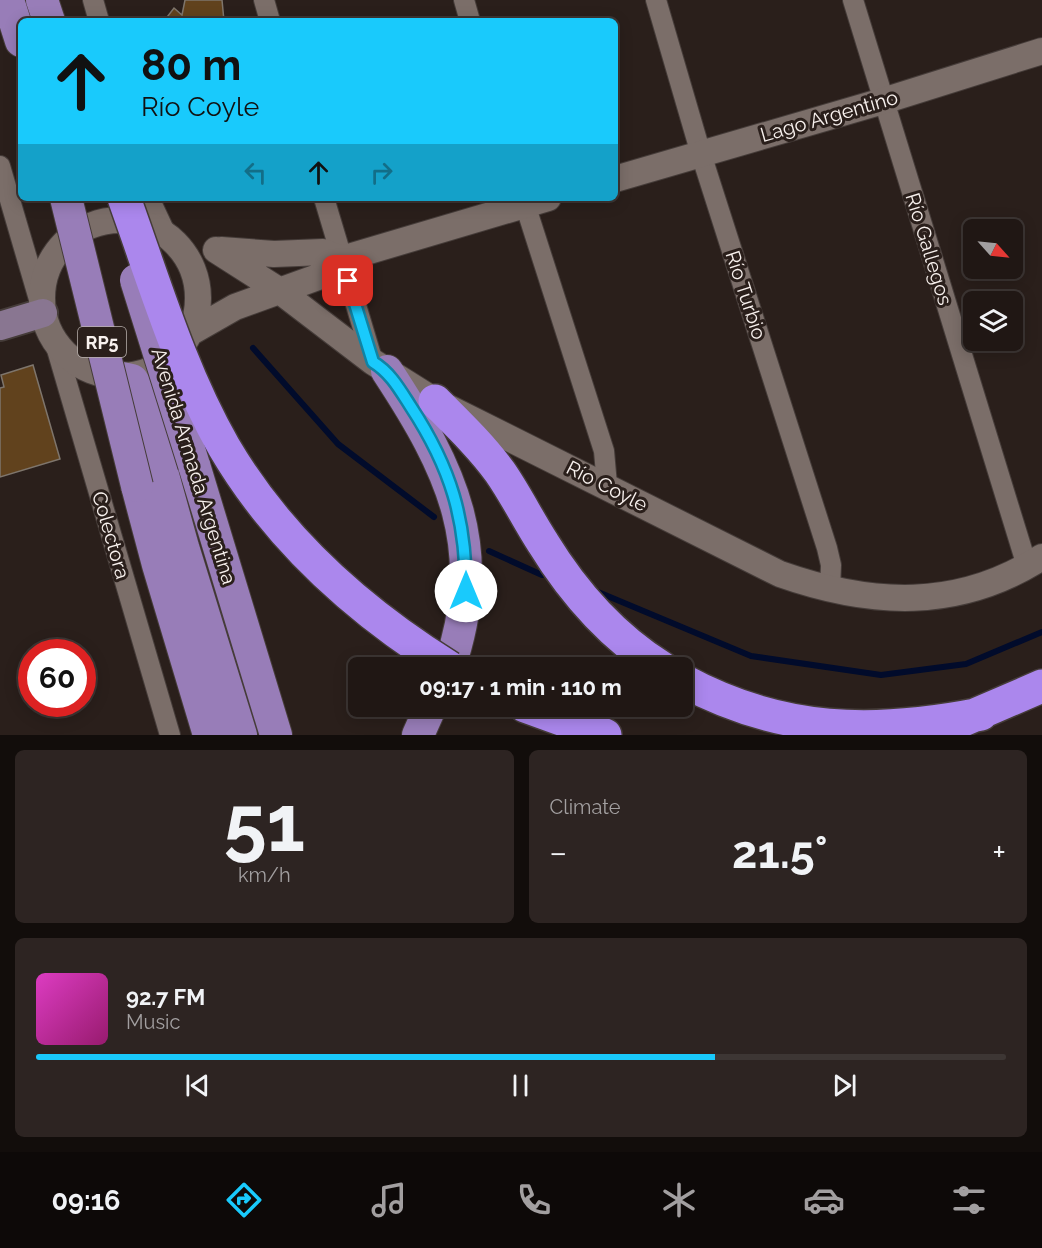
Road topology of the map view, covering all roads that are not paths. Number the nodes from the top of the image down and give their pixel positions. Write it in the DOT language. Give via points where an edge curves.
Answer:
graph roads {
  1 [pos="8,0"];
  2 [pos="42,0"];
  3 [pos="93,0"];
  4 [pos="264,0"];
  5 [pos="464,0"];
  6 [pos="656,0"];
  7 [pos="853,0"];
  8 [pos="48,18"];
  9 [pos="98,18"];
  10 [pos="269,18"];
  11 [pos="469,18"];
  12 [pos="18,32"];
  13 [pos="1042,51"];
  14 [pos="883,101"];
  15 [pos="701,154"];
  16 [pos="0,166"];
  17 [pos="618,178"];
  18 [pos="67,201"];
  19 [pos="110,201"];
  20 [pos="125,201"];
  21 [pos="151,201"];
  22 [pos="325,201"];
  23 [pos="529,201"];
  24 [pos="532,201"];
  25 [pos="168,233"];
  26 [pos="216,250"];
  27 [pos="342,259"];
  28 [pos="280,291"];
  29 [pos="48,325"];
  30 [pos="0,326"];
  31 [pos="192,331"];
  32 [pos="380,366"];
  33 [pos="123,378"];
  34 [pos="435,401"];
  35 [pos="607,485"];
  36 [pos="1035,562"];
  37 [pos="830,590"];
  38 [pos="433,657"];
  39 [pos="453,657"];
  40 [pos="647,657"];
  41 [pos="693,685"];
  42 [pos="1042,686"];
  43 [pos="981,714"];
  44 [pos="426,717"];
  45 [pos="555,717"];
  46 [pos="170,735"];
  47 [pos="209,735"];
  48 [pos="241,735"];
  49 [pos="276,735"];
  50 [pos="418,735"];
  51 [pos="605,735"];
  52 [pos="922,735"];
  1 -- 12 [label="main road"];
  2 -- 8 [label="main road"];
  3 -- 9 [label="street"];
  4 -- 10 [label="street"];
  5 -- 11 [label="street"];
  6 -- 15 [label="street, Río Turbio"];
  7 -- 14 [label="street, Río Gallegos"];
  13 -- 14 [label="street, Lago Argentino"];
  14 -- 15 [label="street, Lago Argentino"];
  14 -- 36 [label="street, Río Gallegos"];
  15 -- 17 [label="street, Lago Argentino"];
  15 -- 37 [label="street, Río Turbio" via="827,548"];
  16 -- 29 [label="street, Colectora"];
  18 -- 47 [label="main road, RP5, bridge" via="158,565"];
  19 -- 49 [label="main road, Avenida Armada Argentina / RP5, bridge"];
  20 -- 38 [label="highway, bridge" via="196,391 242,475 288,534 337,583"];
  21 -- 25 [label="street"];
  22 -- 27 [label="street"];
  23 -- 27 [label="street"];
  24 -- 35 [label="street" via="604,451"];
  25 -- 26 [label="street"];
  25 -- 29 [label="street" via="125,220 83,230 63,244 44,275 41,293"];
  25 -- 31 [label="street" via="183,252 195,280 197,307"];
  26 -- 27 [label="street" via="323,252"];
  26 -- 28 [label="street, Río Coyle"];
  27 -- 28 [label="street" via="329,273"];
  27 -- 32 [label="street"];
  28 -- 31 [label="street" via="235,307"];
  28 -- 32 [label="street, Río Coyle"];
  29 -- 30 [label="main road"];
  29 -- 33 [label="street" via="75,363 106,377"];
  29 -- 46 [label="street, Colectora"];
  31 -- 33 [label="street" via="154,368"];
  32 -- 34 [label="street, Río Coyle"];
  32 -- 39 [label="main road" via="433,443 456,499 462,524 466,591"];
  33 -- 48 [label="main road" via="132,380 140,392"];
  34 -- 35 [label="street, Río Coyle"];
  34 -- 40 [label="highway" via="501,473 582,598"];
  35 -- 37 [label="street, Río Coyle" via="780,574"];
  36 -- 37 [label="street, Río Coyle" via="988,586 955,594 886,597"];
  41 -- 43 [label="highway" via="747,709 833,727 894,728"];
  42 -- 43 [label="highway"];
  43 -- 52 [label="highway"];
  44 -- 50 [label="main road"];
  45 -- 51 [label="highway"];
}
